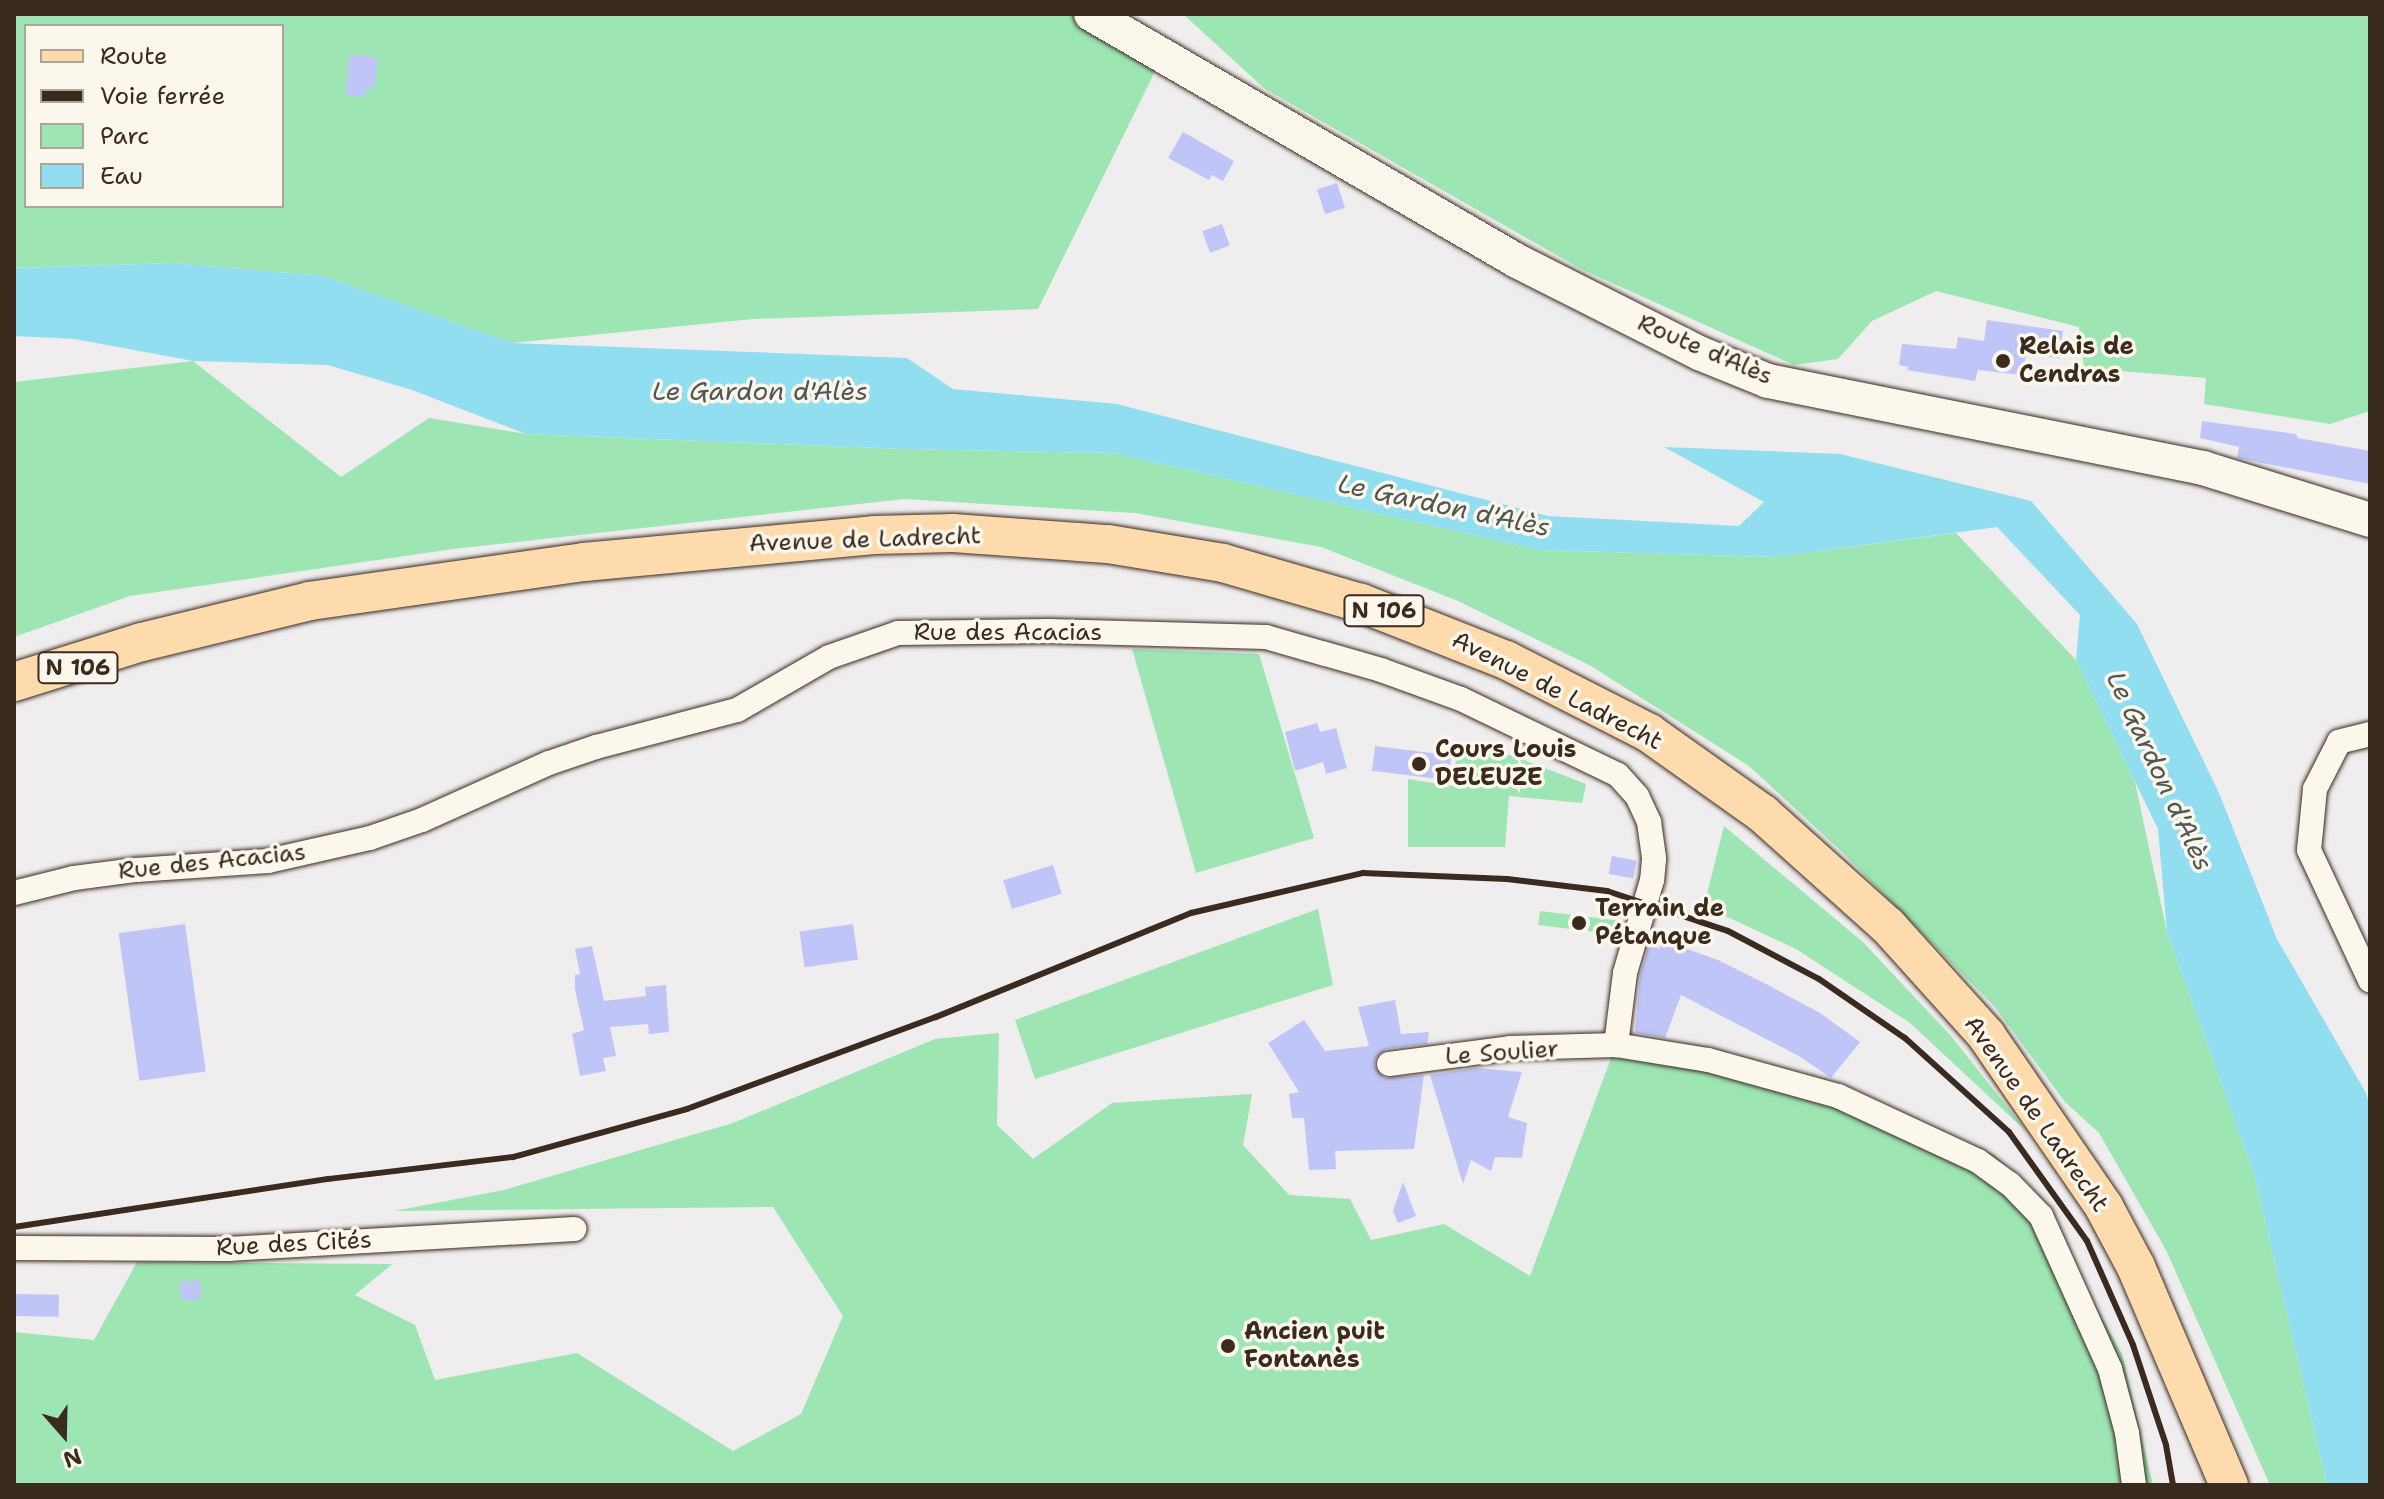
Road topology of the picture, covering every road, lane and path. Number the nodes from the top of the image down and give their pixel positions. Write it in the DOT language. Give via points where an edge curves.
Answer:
graph roads {
  1 [pos="1097,17"];
  2 [pos="2370,520"];
  3 [pos="142,642"];
  4 [pos="14,682"];
  5 [pos="14,695"];
  6 [pos="2370,734"];
  7 [pos="14,893"];
  8 [pos="2370,980"];
  9 [pos="1616,1045"];
  10 [pos="1389,1064"];
  11 [pos="574,1229"];
  12 [pos="14,1248"];
  13 [pos="2134,1485"];
  14 [pos="2229,1485"];
  1 -- 2 [label="main road, Route d'Alès" via="1515,260 1699,353 1768,381 2203,468"];
  3 -- 4 [label="main road, Avenue de Ladrecht / N 106"];
  3 -- 5 [label="main road, Avenue de Ladrecht / N 106"];
  3 -- 14 [label="main road, Avenue de Ladrecht / N 106" via="310,601 569,564 794,540 953,533 1108,544 1223,563 1435,629 1649,733 1763,814 1888,926 1986,1035 2104,1207 2136,1267"];
  6 -- 8 [label="street" via="2339,742 2315,789 2309,850"];
  7 -- 9 [label="street, Rue des Acacias" via="136,870 268,861 370,838 549,763 737,710 829,657 898,633 1266,637 1461,699 1618,775 1637,796 1649,822 1654,859 1625,973"];
  9 -- 10 [label="street, Le Soulier" via="1510,1048"];
  9 -- 13 [label="street, Le Soulier" via="1708,1060 1838,1096 1978,1161 2010,1184 2041,1216 2110,1369"];
  11 -- 12 [label="street, Rue des Cités" via="228,1249"];
}
